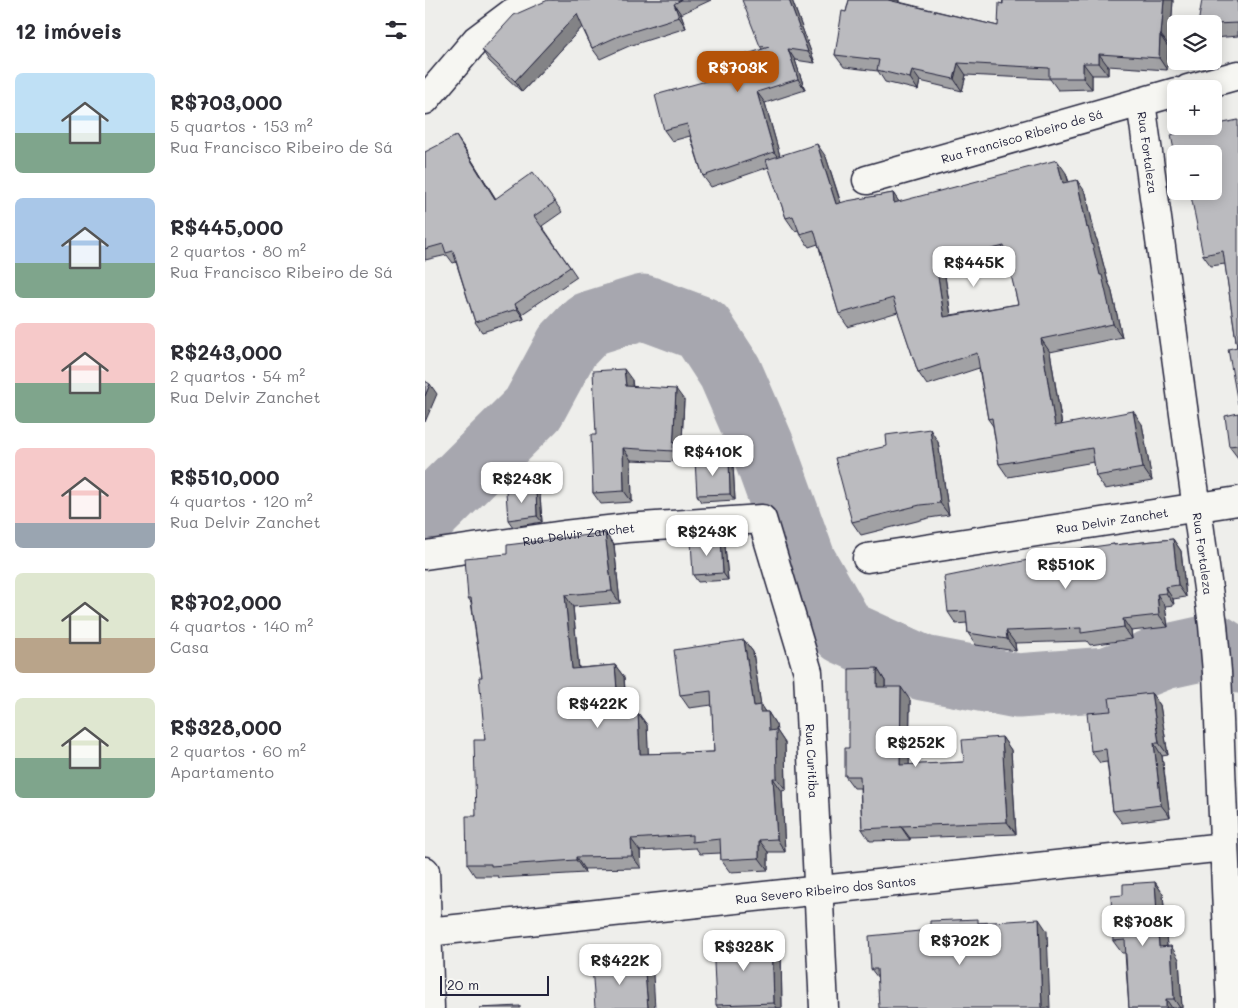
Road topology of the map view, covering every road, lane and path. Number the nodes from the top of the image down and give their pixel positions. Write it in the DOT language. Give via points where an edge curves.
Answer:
graph roads {
  1 [pos="537,0"];
  2 [pos="1238,74"];
  3 [pos="1218,80"];
  4 [pos="1167,95"];
  5 [pos="425,100"];
  6 [pos="1141,102"];
  7 [pos="867,180"];
  8 [pos="1238,501"];
  9 [pos="1197,507"];
  10 [pos="762,519"];
  11 [pos="425,554"];
  12 [pos="867,558"];
  13 [pos="1224,848"];
  14 [pos="425,870"];
  15 [pos="819,891"];
  16 [pos="427,932"];
  17 [pos="430,1008"];
  18 [pos="824,1008"];
  19 [pos="1231,1008"];
  1 -- 5 [label="street" via="512,13 477,40"];
  2 -- 3 [label="street"];
  4 -- 6 [label="street, Rua Francisco Ribeiro de Sá"];
  6 -- 7 [label="street, Rua Francisco Ribeiro de Sá"];
  6 -- 9 [label="street, Rua Fortaleza"];
  8 -- 9 [label="street, Rua Delvir Zanchet"];
  9 -- 12 [label="street, Rua Delvir Zanchet"];
  9 -- 13 [label="street, Rua Fortaleza" via="1217,672"];
  10 -- 11 [label="street, Rua Delvir Zanchet" via="626,528"];
  10 -- 15 [label="street, Rua Curitiba" via="808,672"];
  13 -- 15 [label="street, Rua Severo Ribeiro dos Santos"];
  13 -- 19 [label="street, Rua Fortaleza"];
  14 -- 16 [label="street"];
  15 -- 16 [label="street, Rua Severo Ribeiro dos Santos"];
  15 -- 18 [label="street, Rua Curitiba"];
  16 -- 17 [label="street"];
}
